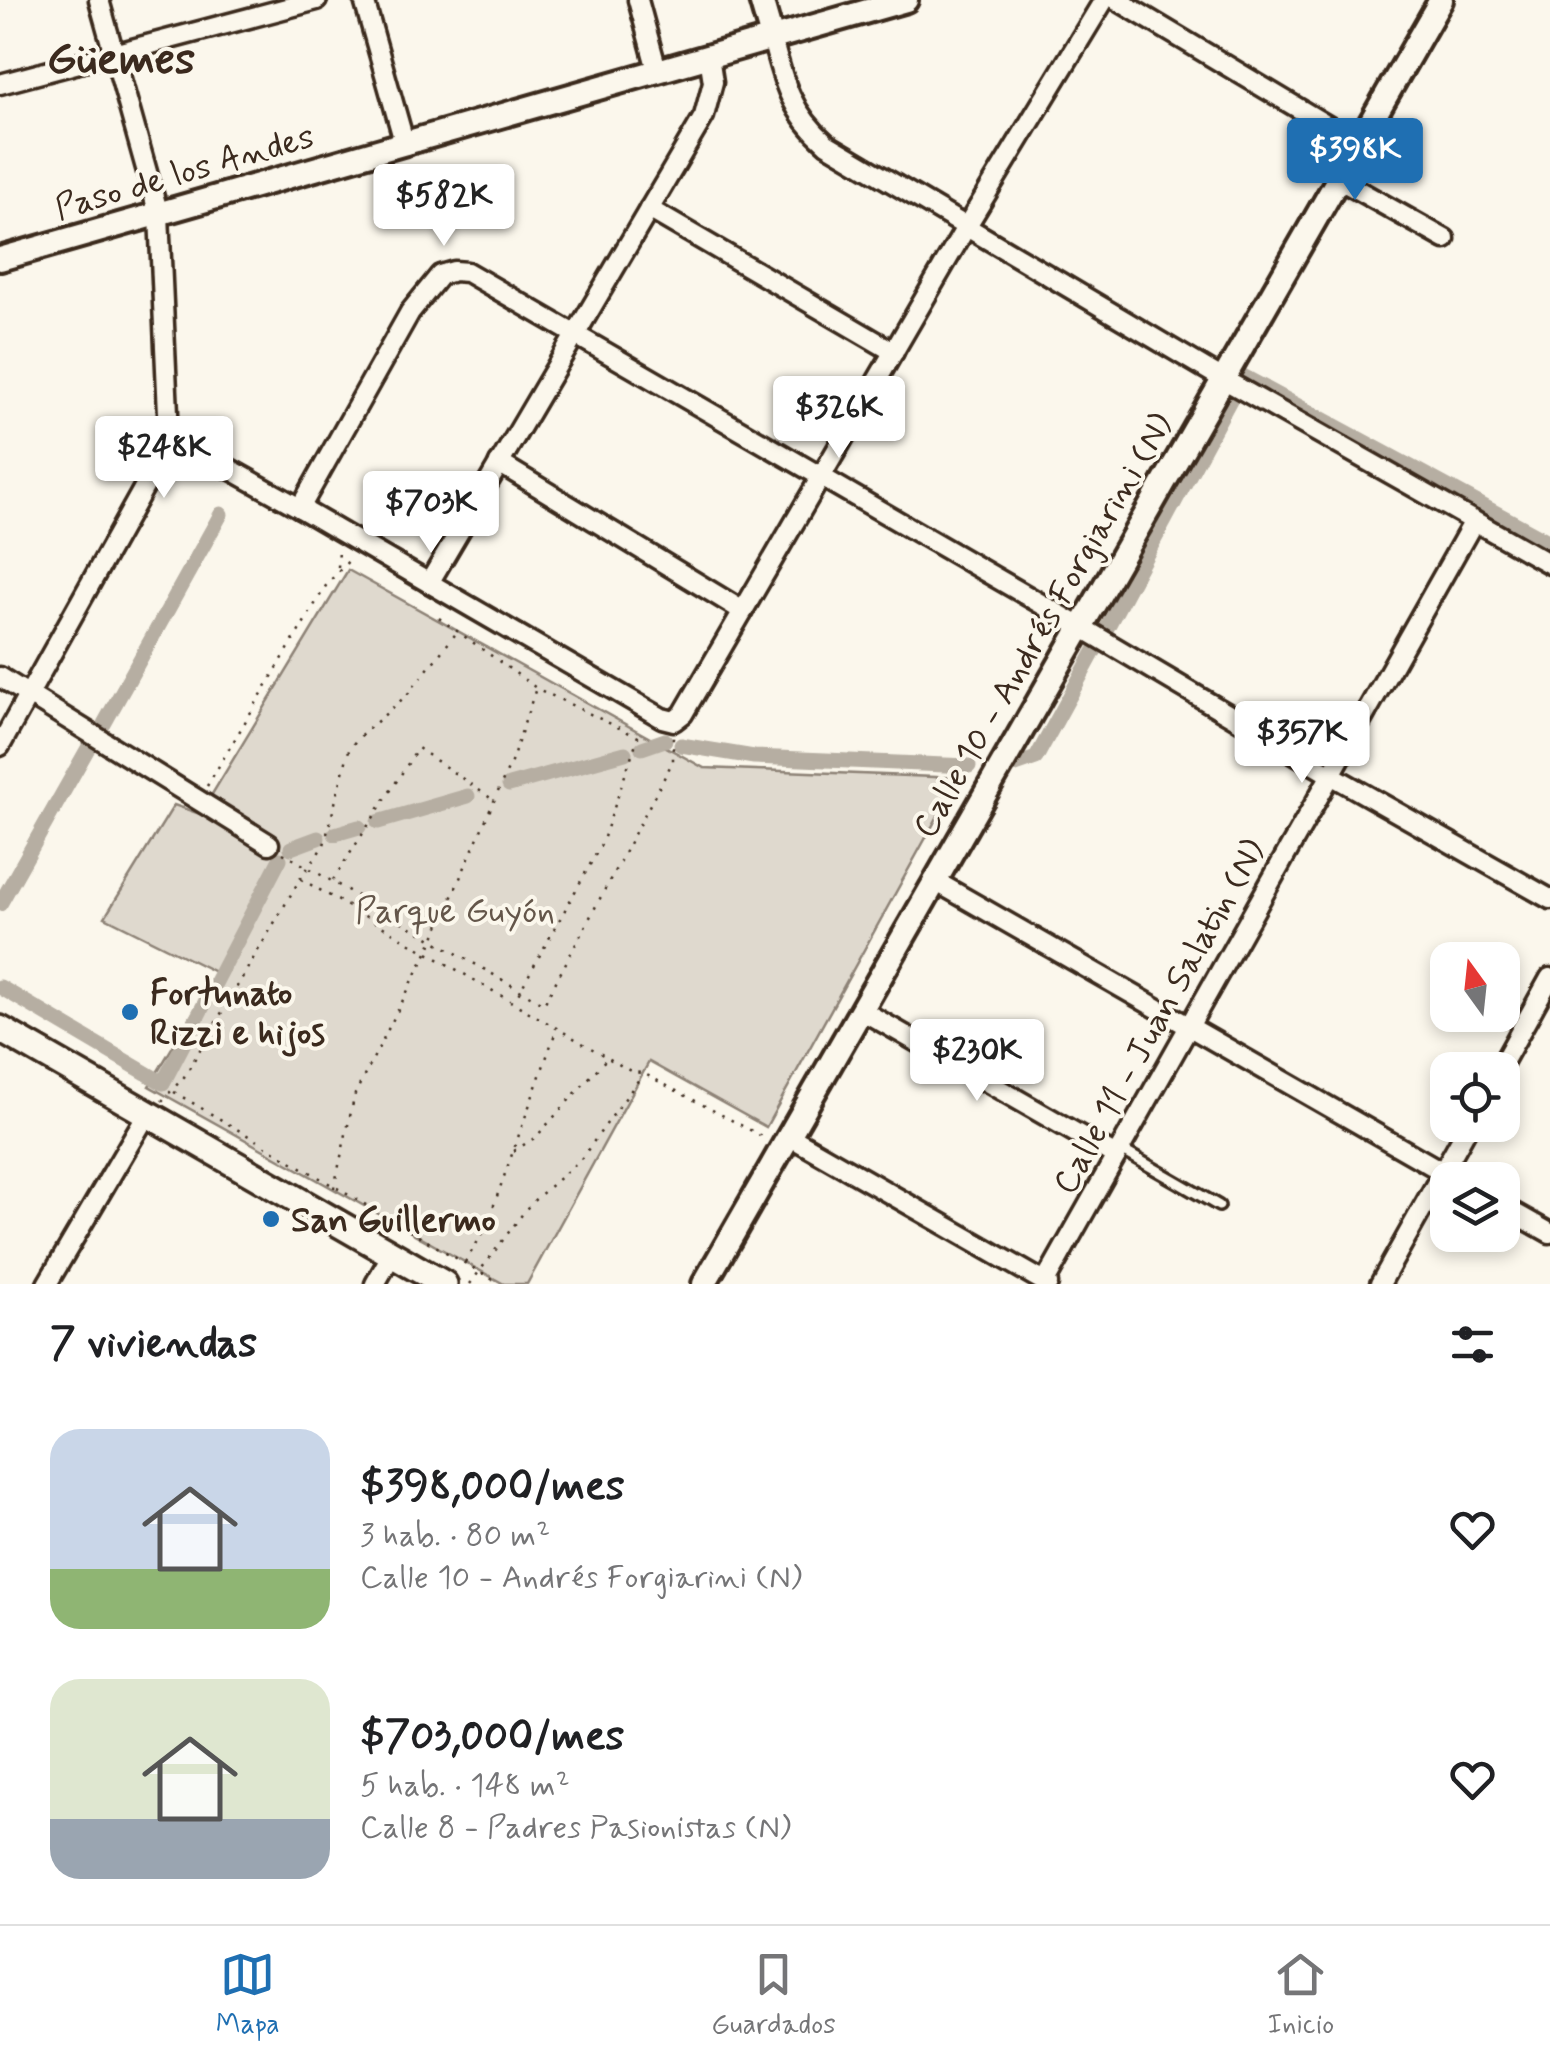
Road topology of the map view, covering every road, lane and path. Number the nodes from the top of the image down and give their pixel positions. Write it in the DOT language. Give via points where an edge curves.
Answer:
graph roads {
  1 [pos="99,0"];
  2 [pos="317,0"];
  3 [pos="364,0"];
  4 [pos="638,0"];
  5 [pos="761,0"];
  6 [pos="906,0"];
  7 [pos="1104,0"];
  8 [pos="1117,0"];
  9 [pos="1441,0"];
  10 [pos="772,38"];
  11 [pos="112,53"];
  12 [pos="709,56"];
  13 [pos="658,70"];
  14 [pos="0,84"];
  15 [pos="405,144"];
  16 [pos="1358,144"];
  17 [pos="1338,179"];
  18 [pos="649,208"];
  19 [pos="159,215"];
  20 [pos="965,229"];
  21 [pos="1445,240"];
  22 [pos="0,260"];
  23 [pos="575,335"];
  24 [pos="894,352"];
  25 [pos="1223,380"];
  26 [pos="168,436"];
  27 [pos="500,463"];
  28 [pos="821,478"];
  29 [pos="300,508"];
  30 [pos="1474,521"];
  31 [pos="372,549"];
  32 [pos="1550,564"];
  33 [pos="429,582"];
  34 [pos="743,612"];
  35 [pos="439,618"];
  36 [pos="1081,627"];
  37 [pos="458,631"];
  38 [pos="0,677"];
  39 [pos="536,688"];
  40 [pos="30,694"];
  41 [pos="674,721"];
  42 [pos="0,746"];
  43 [pos="1331,775"];
  44 [pos="198,800"];
  45 [pos="494,800"];
  46 [pos="269,844"];
  47 [pos="308,867"];
  48 [pos="300,879"];
  49 [pos="332,881"];
  50 [pos="935,882"];
  51 [pos="1550,899"];
  52 [pos="433,939"];
  53 [pos="428,951"];
  54 [pos="1550,978"];
  55 [pos="521,991"];
  56 [pos="515,1001"];
  57 [pos="861,1010"];
  58 [pos="558,1027"];
  59 [pos="1189,1027"];
  60 [pos="0,1030"];
  61 [pos="1509,1052"];
  62 [pos="608,1057"];
  63 [pos="643,1073"];
  64 [pos="174,1091"];
  65 [pos="147,1114"];
  66 [pos="786,1141"];
  67 [pos="513,1152"];
  68 [pos="1118,1153"];
  69 [pos="1430,1165"];
  70 [pos="334,1188"];
  71 [pos="1219,1206"];
  72 [pos="1430,1207"];
  73 [pos="1520,1216"];
  74 [pos="1550,1234"];
  75 [pos="392,1254"];
  76 [pos="464,1263"];
  77 [pos="479,1272"];
  78 [pos="1047,1283"];
  79 [pos="47,1284"];
  80 [pos="375,1284"];
  81 [pos="444,1284"];
  82 [pos="470,1284"];
  83 [pos="500,1284"];
  84 [pos="704,1284"];
  85 [pos="1380,1284"];
  1 -- 11 [label="street"];
  2 -- 11 [label="street"];
  3 -- 15 [label="street"];
  4 -- 13 [label="street"];
  5 -- 10 [label="street"];
  6 -- 10 [label="street, Paso de los Andes"];
  7 -- 20 [label="street"];
  8 -- 16 [label="street"];
  9 -- 16 [label="street, Calle 10 - Andrés Forgiarini (N)"];
  10 -- 12 [label="street, Paso de los Andes"];
  10 -- 20 [label="street" via="786,91 808,128"];
  11 -- 14 [label="street"];
  11 -- 19 [label="street"];
  12 -- 13 [label="street, Paso de los Andes"];
  12 -- 18 [label="street" via="711,98"];
  13 -- 15 [label="street, Paso de los Andes"];
  15 -- 19 [label="street, Paso de los Andes"];
  16 -- 17 [label="street, Calle 10 - Andrés Forgiarini (N)"];
  17 -- 21 [label="street"];
  17 -- 25 [label="street, Calle 10 - Andrés Forgiarini (N)"];
  18 -- 23 [label="street"];
  18 -- 24 [label="street"];
  19 -- 22 [label="street, Paso de los Andes"];
  19 -- 26 [label="street"];
  20 -- 24 [label="street"];
  20 -- 25 [label="street"];
  23 -- 27 [label="street"];
  23 -- 28 [label="street"];
  23 -- 29 [label="street" via="467,272 434,279"];
  24 -- 28 [label="street"];
  25 -- 30 [label="street"];
  25 -- 36 [label="street, Calle 10 - Andrés Forgiarini (N)"];
  26 -- 29 [label="street"];
  26 -- 40 [label="street"];
  27 -- 33 [label="street"];
  27 -- 34 [label="street"];
  28 -- 34 [label="street"];
  28 -- 36 [label="street"];
  29 -- 31 [label="street"];
  30 -- 32 [label="street"];
  30 -- 43 [label="street, Calle 11 - Juan Salatin (N)"];
  31 -- 33 [label="street"];
  31 -- 44 [label="path" via="358,552 327,584"];
  33 -- 41 [label="street"];
  34 -- 41 [label="street"];
  35 -- 37 [label="path"];
  36 -- 43 [label="street"];
  36 -- 50 [label="street, Calle 10 - Andrés Forgiarini (N)"];
  37 -- 39 [label="path"];
  37 -- 47 [label="path" via="349,750 324,845"];
  38 -- 40 [label="street"];
  39 -- 45 [label="path"];
  39 -- 55 [label="path" via="638,737 602,844"];
  40 -- 42 [label="street"];
  40 -- 44 [label="street"];
  41 -- 55 [label="path" via="672,761 544,1004"];
  43 -- 51 [label="street"];
  43 -- 59 [label="street, Calle 11 - Juan Salatin (N)"];
  44 -- 46 [label="street"];
  45 -- 49 [label="path" via="418,748"];
  45 -- 52 [label="path"];
  46 -- 47 [label="path"];
  47 -- 48 [label="path"];
  47 -- 49 [label="path"];
  48 -- 53 [label="path"];
  48 -- 64 [label="path"];
  49 -- 52 [label="path"];
  50 -- 57 [label="street, Calle 10 - Andrés Forgiarini (N)"];
  50 -- 59 [label="street"];
  52 -- 53 [label="path"];
  52 -- 55 [label="path"];
  53 -- 56 [label="path"];
  53 -- 70 [label="path" via="356,1094"];
  54 -- 61 [label="street"];
  55 -- 56 [label="path"];
  56 -- 58 [label="path"];
  57 -- 66 [label="street, Calle 10 - Andrés Forgiarini (N)"];
  57 -- 68 [label="street"];
  58 -- 62 [label="path"];
  58 -- 67 [label="path"];
  59 -- 68 [label="street, Calle 11 - Juan Salatin (N)"];
  59 -- 69 [label="street"];
  60 -- 65 [label="main road"];
  62 -- 63 [label="path"];
  62 -- 67 [label="path" via="536,1137"];
  63 -- 66 [label="path"];
  63 -- 77 [label="path" via="580,1160 530,1204"];
  64 -- 65 [label="path"];
  64 -- 70 [label="path"];
  65 -- 75 [label="main road"];
  65 -- 79 [label="street"];
  66 -- 78 [label="street"];
  66 -- 84 [label="street, Calle 10 - Andrés Forgiarini (N)"];
  67 -- 76 [label="path" via="485,1230"];
  68 -- 71 [label="lane"];
  68 -- 78 [label="street, Calle 11 - Juan Salatin (N)"];
  70 -- 76 [label="path"];
  72 -- 85 [label="street"];
  73 -- 74 [label="street"];
  75 -- 80 [label="street"];
  75 -- 81 [label="main road"];
  76 -- 77 [label="path"];
  77 -- 82 [label="path"];
  77 -- 83 [label="path"];
}
